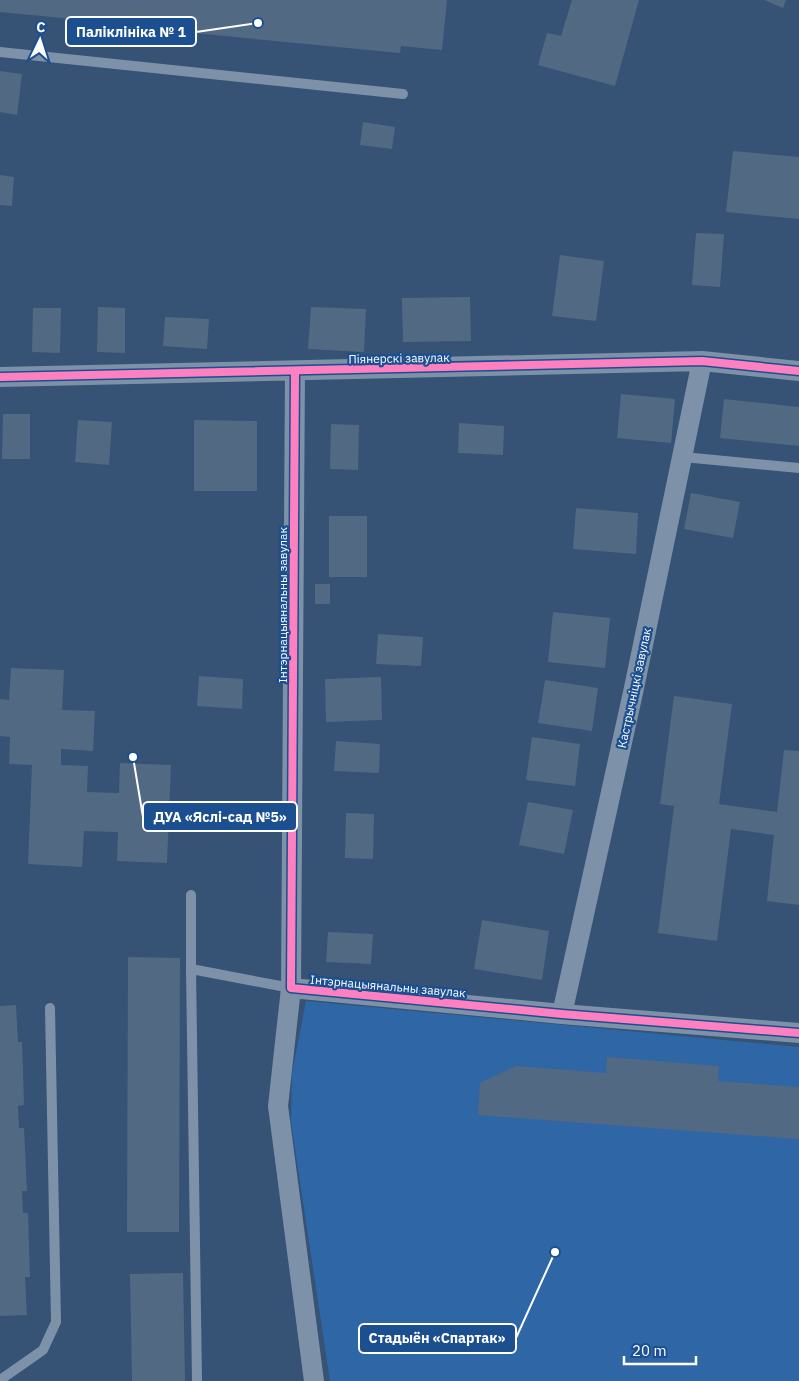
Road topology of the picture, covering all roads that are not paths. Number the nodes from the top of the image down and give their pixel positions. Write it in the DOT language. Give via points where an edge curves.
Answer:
graph roads {
  1 [pos="0,52"];
  2 [pos="403,94"];
  3 [pos="702,361"];
  4 [pos="799,371"];
  5 [pos="295,372"];
  6 [pos="0,377"];
  7 [pos="683,457"];
  8 [pos="799,468"];
  9 [pos="191,895"];
  10 [pos="191,969"];
  11 [pos="291,988"];
  12 [pos="50,1008"];
  13 [pos="562,1014"];
  14 [pos="799,1033"];
  15 [pos="0,1380"];
  16 [pos="197,1381"];
  17 [pos="314,1381"];
  1 -- 2 [label="lane"];
  3 -- 4 [label="street, Піянерскі завулак"];
  3 -- 5 [label="street, Піянерскі завулак"];
  3 -- 7 [label="street, Кастрычніцкі завулак"];
  5 -- 6 [label="street, Піянерскі завулак"];
  5 -- 11 [label="street, Інтэрнацыянальны завулак"];
  7 -- 8 [label="lane"];
  7 -- 13 [label="street, Кастрычніцкі завулак"];
  9 -- 10 [label="lane"];
  10 -- 11 [label="lane"];
  10 -- 16 [label="lane"];
  11 -- 13 [label="street, Інтэрнацыянальны завулак"];
  11 -- 17 [label="street, Інтэрнацыянальны завулак" via="278,1106"];
  12 -- 15 [label="lane" via="56,1322 43,1350"];
  13 -- 14 [label="street, Інтэрнацыянальны завулак"];
}
